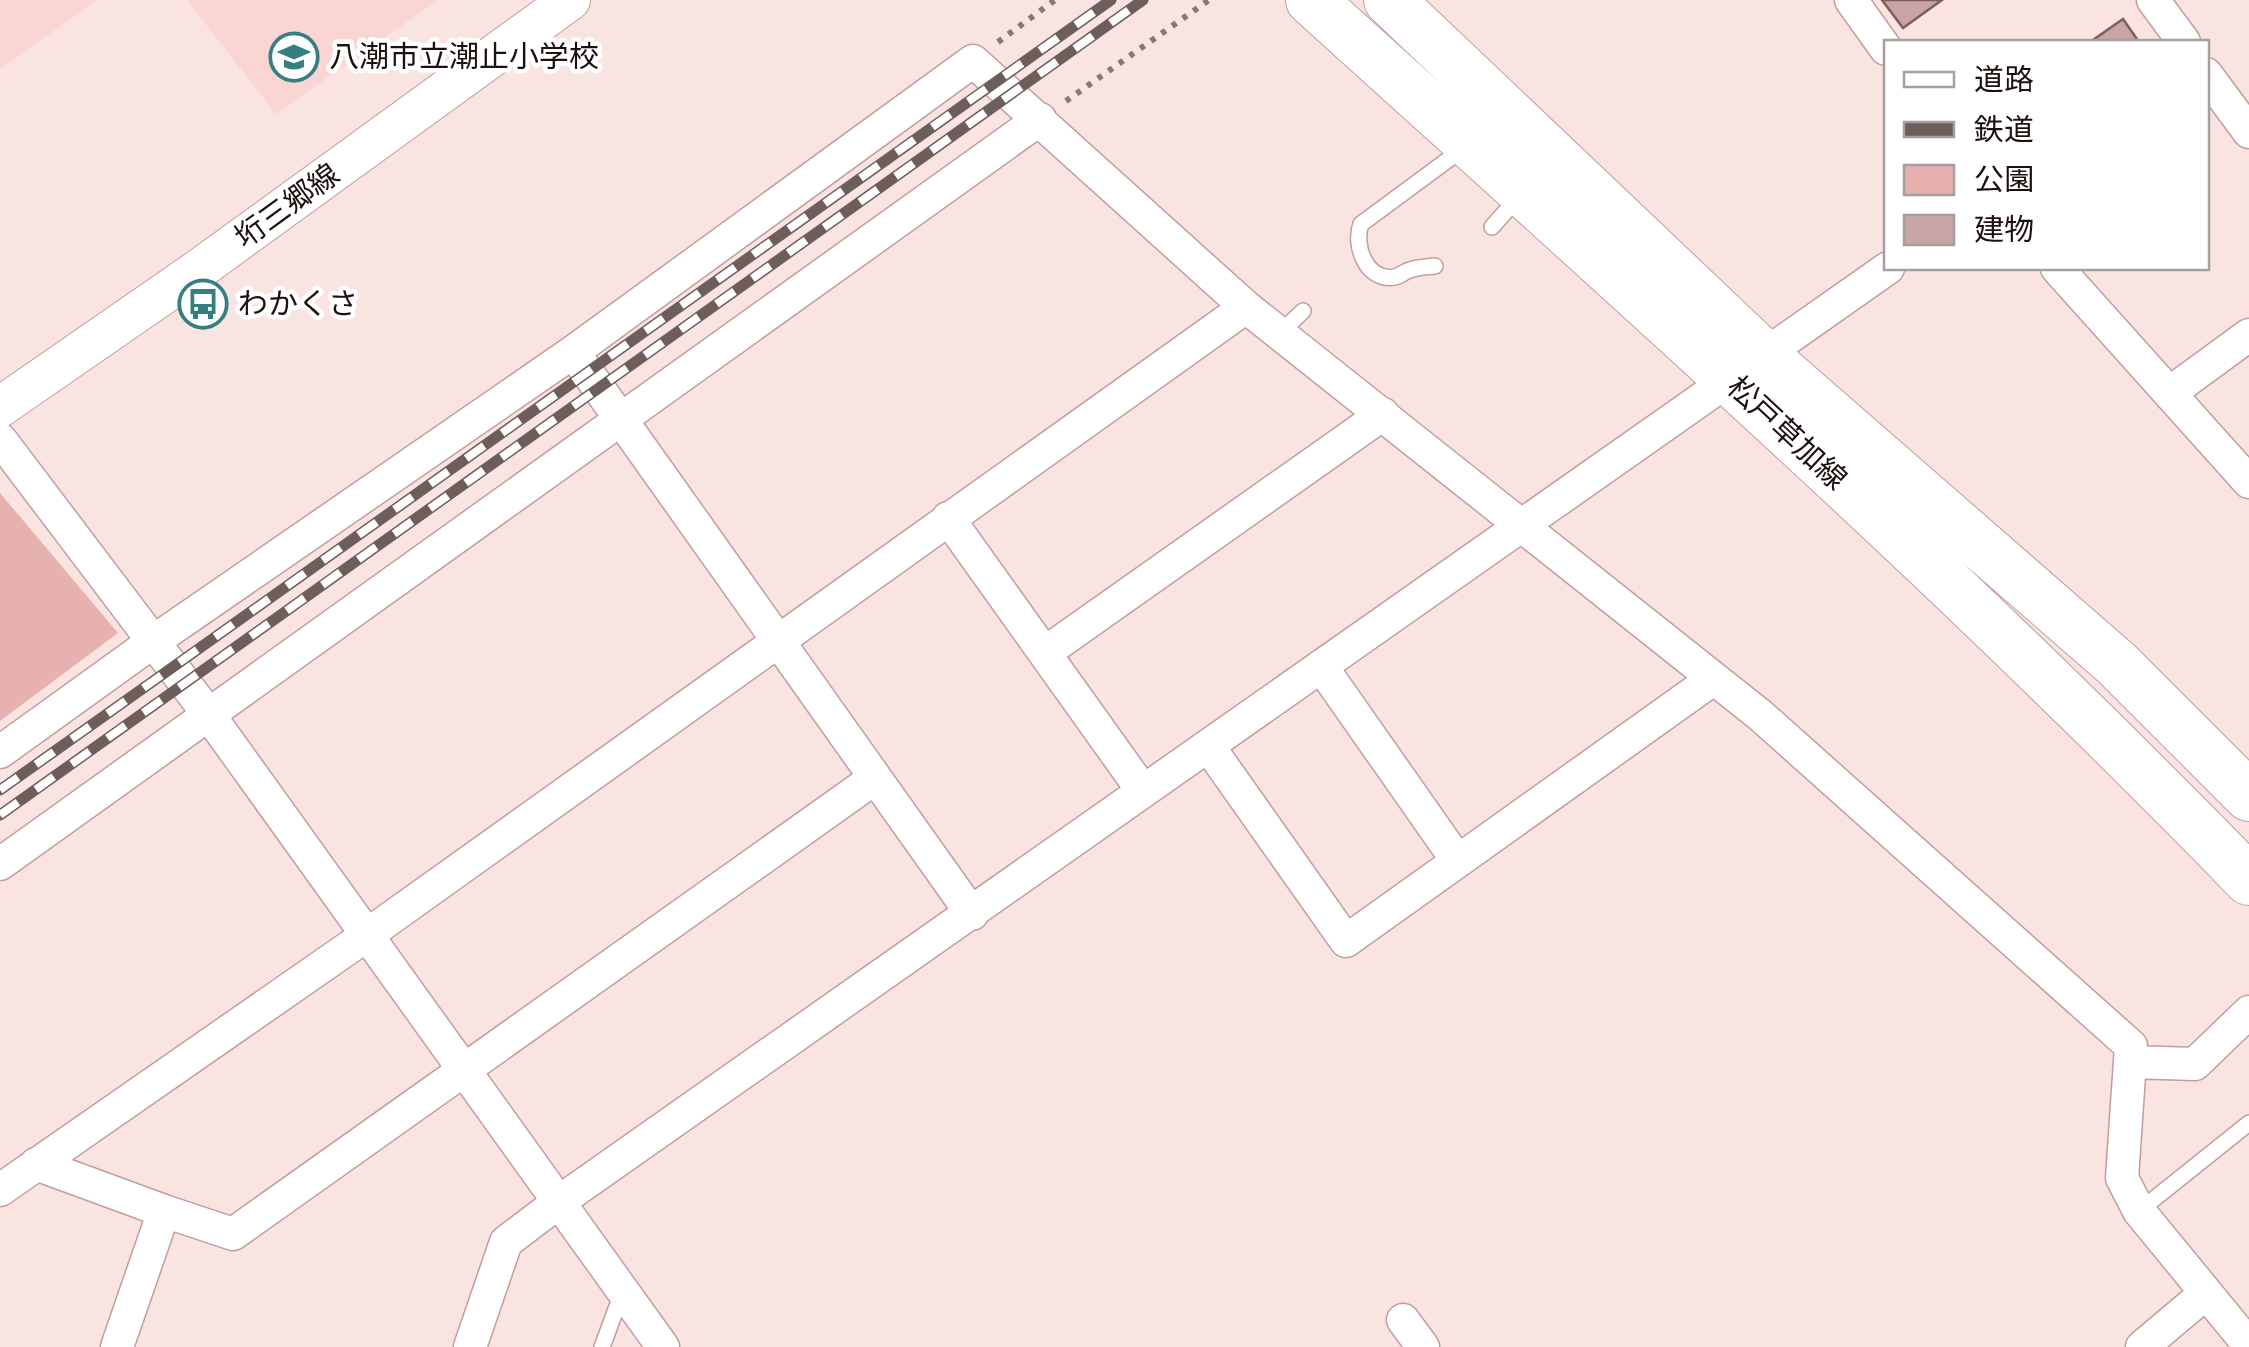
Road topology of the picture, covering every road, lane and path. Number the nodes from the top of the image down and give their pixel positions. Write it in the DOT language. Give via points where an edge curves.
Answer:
graph roads {
  1 [pos="570,0"];
  2 [pos="1055,0"];
  3 [pos="1209,0"];
  4 [pos="1311,0"];
  5 [pos="1389,0"];
  6 [pos="1852,0"];
  7 [pos="2153,0"];
  8 [pos="2183,40"];
  9 [pos="1884,46"];
  10 [pos="973,60"];
  11 [pos="2209,78"];
  12 [pos="1040,120"];
  13 [pos="2249,132"];
  14 [pos="1470,144"];
  15 [pos="1435,266"];
  16 [pos="1885,270"];
  17 [pos="2060,270"];
  18 [pos="1246,307"];
  19 [pos="2249,335"];
  20 [pos="572,352"];
  21 [pos="1747,368"];
  22 [pos="2171,392"];
  23 [pos="0,406"];
  24 [pos="1384,414"];
  25 [pos="620,422"];
  26 [pos="0,439"];
  27 [pos="2249,482"];
  28 [pos="948,518"];
  29 [pos="1521,525"];
  30 [pos="154,641"];
  31 [pos="776,642"];
  32 [pos="1046,652"];
  33 [pos="1321,666"];
  34 [pos="1713,679"];
  35 [pos="209,715"];
  36 [pos="1209,747"];
  37 [pos="0,752"];
  38 [pos="876,778"];
  39 [pos="1143,791"];
  40 [pos="2249,796"];
  41 [pos="1457,860"];
  42 [pos="0,864"];
  43 [pos="2249,880"];
  44 [pos="972,914"];
  45 [pos="366,934"];
  46 [pos="2249,1012"];
  47 [pos="2130,1062"];
  48 [pos="465,1068"];
  49 [pos="2249,1122"];
  50 [pos="36,1164"];
  51 [pos="0,1190"];
  52 [pos="560,1201"];
  53 [pos="164,1211"];
  54 [pos="2139,1211"];
  55 [pos="2206,1292"];
  56 [pos="622,1293"];
  57 [pos="1403,1320"];
  58 [pos="2249,1346"];
  59 [pos="117,1347"];
  60 [pos="470,1347"];
  61 [pos="602,1347"];
  62 [pos="662,1347"];
  63 [pos="1423,1347"];
  64 [pos="2142,1347"];
  1 -- 23 [label="street, 垳三郷線"];
  2 -- 10 [label="path"];
  3 -- 12 [label="path"];
  4 -- 14 [label="main road, 松戸草加線"];
  5 -- 21 [label="main road, 松戸草加線"];
  6 -- 9 [label="street"];
  7 -- 8 [label="street"];
  10 -- 12 [label="street"];
  10 -- 20 [label="street"];
  11 -- 13 [label="street"];
  12 -- 18 [label="street"];
  12 -- 25 [label="street"];
  14 -- 15 [label="lane" via="1361,224 1356,236 1358,250 1378,274 1394,278"];
  14 -- 21 [label="main road, 松戸草加線" via="1507,209"];
  16 -- 21 [label="street"];
  17 -- 22 [label="street"];
  18 -- 24 [label="street" via="1291,322"];
  18 -- 28 [label="street"];
  19 -- 22 [label="street"];
  20 -- 25 [label="street"];
  20 -- 30 [label="street"];
  21 -- 29 [label="street"];
  21 -- 40 [label="main road, 松戸草加線" via="2117,664"];
  21 -- 43 [label="main road, 松戸草加線"];
  22 -- 27 [label="street"];
  24 -- 29 [label="street"];
  24 -- 32 [label="street"];
  25 -- 31 [label="street"];
  25 -- 35 [label="street"];
  26 -- 30 [label="street"];
  28 -- 31 [label="street"];
  28 -- 32 [label="street"];
  29 -- 33 [label="street"];
  29 -- 34 [label="street"];
  30 -- 35 [label="street"];
  30 -- 37 [label="street"];
  31 -- 38 [label="street"];
  31 -- 45 [label="street"];
  32 -- 39 [label="street"];
  33 -- 36 [label="street"];
  33 -- 41 [label="street"];
  34 -- 41 [label="street"];
  34 -- 47 [label="street" via="2130,1046"];
  35 -- 42 [label="street"];
  35 -- 45 [label="street"];
  36 -- 39 [label="street"];
  36 -- 41 [label="street" via="1346,941"];
  38 -- 44 [label="street"];
  38 -- 48 [label="street"];
  39 -- 44 [label="street"];
  44 -- 52 [label="street"];
  45 -- 48 [label="street"];
  45 -- 50 [label="street"];
  46 -- 47 [label="street" via="2195,1064"];
  47 -- 54 [label="street" via="2122,1178"];
  48 -- 52 [label="street"];
  48 -- 53 [label="street" via="232,1234"];
  49 -- 54 [label="lane"];
  50 -- 51 [label="street"];
  50 -- 53 [label="street"];
  52 -- 56 [label="street"];
  52 -- 60 [label="street" via="506,1242"];
  53 -- 59 [label="street"];
  54 -- 55 [label="street"];
  55 -- 58 [label="street"];
  55 -- 64 [label="street"];
  56 -- 61 [label="lane"];
  56 -- 62 [label="street"];
  57 -- 63 [label="street"];
}
